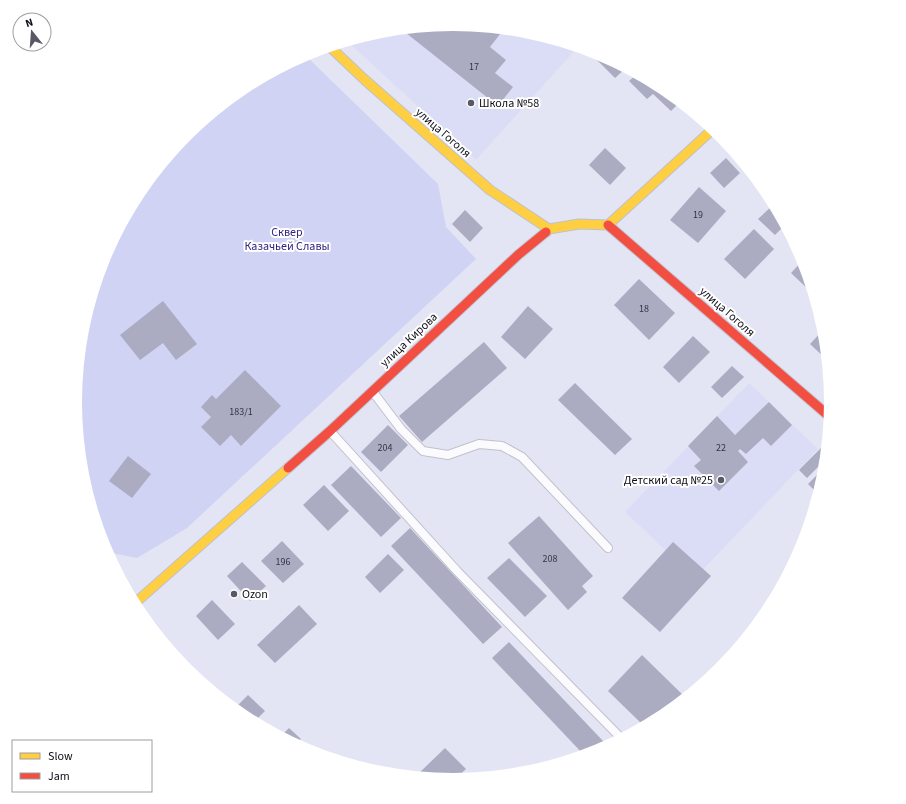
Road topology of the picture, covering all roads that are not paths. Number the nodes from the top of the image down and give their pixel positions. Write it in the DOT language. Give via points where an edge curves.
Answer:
graph roads {
  1 [pos="334,51"];
  2 [pos="708,133"];
  3 [pos="608,225"];
  4 [pos="548,229"];
  5 [pos="372,391"];
  6 [pos="824,411"];
  7 [pos="330,431"];
  8 [pos="608,548"];
  9 [pos="140,599"];
  10 [pos="618,734"];
  1 -- 4 [label="main road, улица Гоголя" via="490,190"];
  2 -- 3 [label="main road"];
  3 -- 4 [label="main road" via="579,224"];
  3 -- 6 [label="main road, улица Гоголя"];
  4 -- 5 [label="main road, улица Кирова"];
  5 -- 7 [label="main road, улица Кирова"];
  5 -- 8 [label="lane" via="401,429 423,451 448,455 479,444 502,446 522,457"];
  7 -- 9 [label="main road, улица Кирова"];
  7 -- 10 [label="lane" via="458,572"];
}
